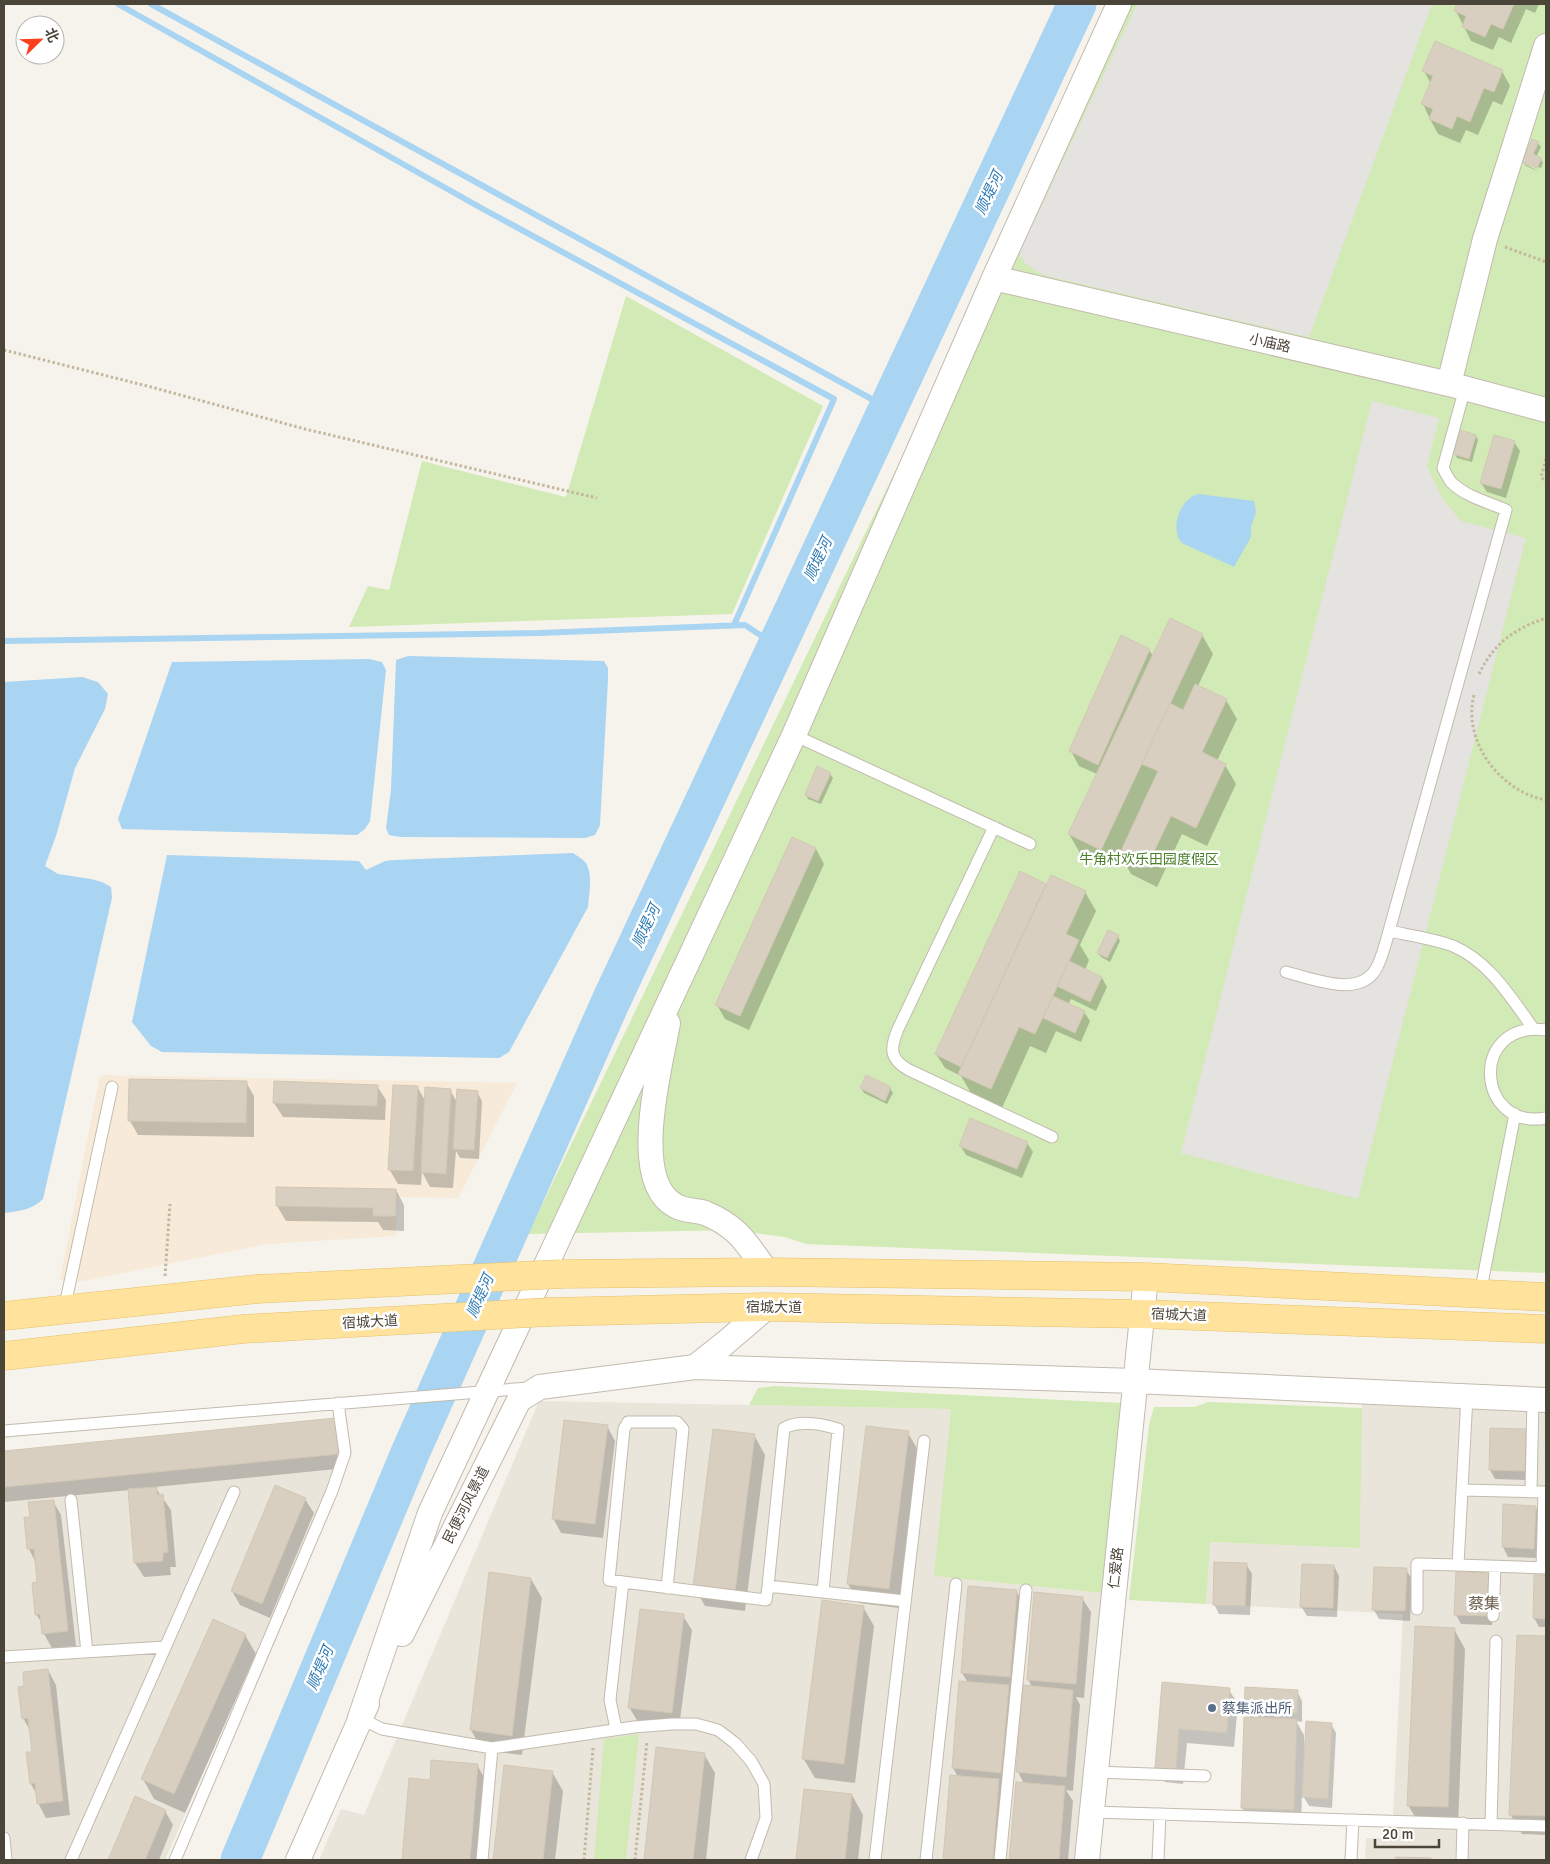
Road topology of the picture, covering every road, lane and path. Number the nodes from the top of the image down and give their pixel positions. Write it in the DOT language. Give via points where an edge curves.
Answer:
graph roads {
  1 [pos="1119,4"];
  2 [pos="1546,46"];
  3 [pos="1485,239"];
  4 [pos="1546,262"];
  5 [pos="994,278"];
  6 [pos="4,350"];
  7 [pos="1457,386"];
  8 [pos="1546,410"];
  9 [pos="1546,459"];
  10 [pos="1546,482"];
  11 [pos="597,498"];
  12 [pos="1546,618"];
  13 [pos="1477,683"];
  14 [pos="1474,692"];
  15 [pos="794,735"];
  16 [pos="1546,800"];
  17 [pos="994,827"];
  18 [pos="1030,844"];
  19 [pos="1389,931"];
  20 [pos="1286,972"];
  21 [pos="673,992"];
  22 [pos="1532,1028"];
  23 [pos="1546,1030"];
  24 [pos="112,1087"];
  25 [pos="1515,1114"];
  26 [pos="1546,1118"];
  27 [pos="1052,1137"];
  28 [pos="170,1204"];
  29 [pos="767,1272"];
  30 [pos="165,1277"];
  31 [pos="1146,1277"];
  32 [pos="1480,1294"];
  33 [pos="1546,1297"];
  34 [pos="767,1306"];
  35 [pos="64,1310"];
  36 [pos="1142,1314"];
  37 [pos="4,1316"];
  38 [pos="1546,1329"];
  39 [pos="4,1356"];
  40 [pos="695,1367"];
  41 [pos="1135,1381"];
  42 [pos="540,1387"];
  43 [pos="486,1391"];
  44 [pos="1467,1396"];
  45 [pos="1540,1400"];
  46 [pos="338,1403"];
  47 [pos="4,1431"];
  48 [pos="924,1440"];
  49 [pos="1462,1490"];
  50 [pos="234,1492"];
  51 [pos="1531,1492"];
  52 [pos="1545,1492"];
  53 [pos="71,1500"];
  54 [pos="1458,1565"];
  55 [pos="1495,1567"];
  56 [pos="1544,1568"];
  57 [pos="623,1582"];
  58 [pos="956,1584"];
  59 [pos="768,1586"];
  60 [pos="667,1588"];
  61 [pos="1026,1590"];
  62 [pos="823,1592"];
  63 [pos="905,1601"];
  64 [pos="1417,1609"];
  65 [pos="1493,1616"];
  66 [pos="1496,1641"];
  67 [pos="165,1647"];
  68 [pos="87,1652"];
  69 [pos="4,1657"];
  70 [pos="360,1718"];
  71 [pos="648,1726"];
  72 [pos="616,1729"];
  73 [pos="595,1732"];
  74 [pos="492,1748"];
  75 [pos="1095,1772"];
  76 [pos="1205,1776"];
  77 [pos="1092,1812"];
  78 [pos="1160,1814"];
  79 [pos="1353,1820"];
  80 [pos="1463,1823"];
  81 [pos="1491,1824"];
  82 [pos="1546,1826"];
  83 [pos="4,1838"];
  84 [pos="6,1860"];
  85 [pos="71,1860"];
  86 [pos="174,1860"];
  87 [pos="298,1860"];
  88 [pos="482,1860"];
  89 [pos="584,1860"];
  90 [pos="635,1860"];
  91 [pos="751,1860"];
  92 [pos="875,1860"];
  93 [pos="926,1860"];
  94 [pos="1000,1860"];
  95 [pos="1087,1860"];
  96 [pos="1158,1860"];
  97 [pos="1351,1860"];
  98 [pos="1462,1860"];
  1 -- 5 [label="street"];
  2 -- 3 [label="street"];
  3 -- 4 [label="path"];
  3 -- 7 [label="street"];
  5 -- 7 [label="street, 小庙路"];
  5 -- 15 [label="street"];
  6 -- 11 [label="path" via="305,429"];
  7 -- 8 [label="street, 小庙路"];
  7 -- 19 [label="lane" via="1443,468 1451,482 1465,492 1506,510"];
  9 -- 10 [label="path" via="1541,477"];
  12 -- 13 [label="path" via="1518,629 1495,648 1479,673"];
  14 -- 16 [label="path" via="1474,732 1486,760 1506,782 1533,797"];
  15 -- 17 [label="lane"];
  15 -- 21 [label="street"];
  17 -- 18 [label="lane"];
  17 -- 27 [label="lane" via="898,1028 892,1042 893,1054 898,1064"];
  19 -- 20 [label="lane" via="1378,966 1372,976 1360,984 1345,986"];
  19 -- 22 [label="lane" via="1452,946 1474,958 1492,975"];
  21 -- 29 [label="street" via="650,1127 653,1176 661,1195 676,1207 703,1212 741,1235"];
  21 -- 43 [label="street"];
  22 -- 23 [label="lane"];
  22 -- 25 [label="lane" via="1518,1031 1506,1039 1496,1050 1491,1064 1490,1079 1494,1093 1503,1106"];
  24 -- 35 [label="lane"];
  25 -- 26 [label="lane" via="1530,1119"];
  25 -- 32 [label="lane"];
  28 -- 30 [label="path"];
  29 -- 31 [label="main road"];
  29 -- 35 [label="main road, bridge" via="561,1274 257,1289"];
  31 -- 32 [label="main road"];
  31 -- 36 [label="street, 仁爱路"];
  32 -- 33 [label="main road"];
  34 -- 36 [label="main road, 宿城大道"];
  34 -- 39 [label="main road, 宿城大道, bridge" via="549,1312 243,1329"];
  34 -- 40 [label="street"];
  35 -- 37 [label="main road"];
  36 -- 38 [label="main road, 宿城大道"];
  36 -- 41 [label="street, 仁爱路"];
  40 -- 41 [label="street, 民便河风景道"];
  40 -- 42 [label="street, 民便河风景道"];
  41 -- 44 [label="street, 民便河风景道"];
  41 -- 75 [label="street, 仁爱路"];
  42 -- 43 [label="lane"];
  42 -- 70 [label="street, 民便河风景道" via="519,1400"];
  43 -- 46 [label="lane"];
  43 -- 70 [label="street" via="430,1513"];
  44 -- 45 [label="street, 民便河风景道"];
  44 -- 49 [label="lane"];
  45 -- 51 [label="lane"];
  46 -- 47 [label="lane"];
  46 -- 86 [label="lane" via="345,1453 332,1491"];
  48 -- 63 [label="lane"];
  49 -- 51 [label="lane"];
  49 -- 54 [label="lane"];
  50 -- 67 [label="lane"];
  51 -- 52 [label="lane"];
  52 -- 56 [label="lane"];
  53 -- 68 [label="lane"];
  54 -- 55 [label="lane"];
  54 -- 64 [label="lane" via="1417,1564"];
  55 -- 56 [label="lane"];
  55 -- 65 [label="lane"];
  57 -- 60 [label="lane"];
  57 -- 60 [label="lane" via="609,1580 624,1429 628,1422 676,1422 683,1429"];
  57 -- 72 [label="lane" via="610,1700"];
  58 -- 93 [label="lane"];
  59 -- 60 [label="lane" via="766,1600"];
  59 -- 62 [label="lane"];
  59 -- 62 [label="lane" via="784,1428 792,1424 828,1426 838,1429"];
  61 -- 94 [label="lane"];
  62 -- 63 [label="lane"];
  63 -- 92 [label="lane"];
  66 -- 81 [label="lane"];
  67 -- 68 [label="lane"];
  67 -- 85 [label="lane"];
  68 -- 69 [label="lane"];
  70 -- 74 [label="lane" via="382,1729"];
  70 -- 87 [label="street, 民便河风景道"];
  71 -- 72 [label="lane"];
  71 -- 90 [label="path"];
  71 -- 91 [label="lane" via="696,1724 718,1730 751,1761 764,1784 766,1798 766,1818"];
  72 -- 73 [label="lane"];
  73 -- 74 [label="lane"];
  73 -- 89 [label="path"];
  74 -- 88 [label="lane"];
  75 -- 76 [label="lane"];
  75 -- 77 [label="street, 仁爱路"];
  77 -- 78 [label="lane"];
  77 -- 95 [label="street, 仁爱路"];
  78 -- 79 [label="lane"];
  78 -- 96 [label="lane"];
  79 -- 80 [label="lane"];
  79 -- 97 [label="lane"];
  80 -- 81 [label="lane"];
  80 -- 98 [label="lane"];
  81 -- 82 [label="lane"];
  83 -- 84 [label="lane"];
}
